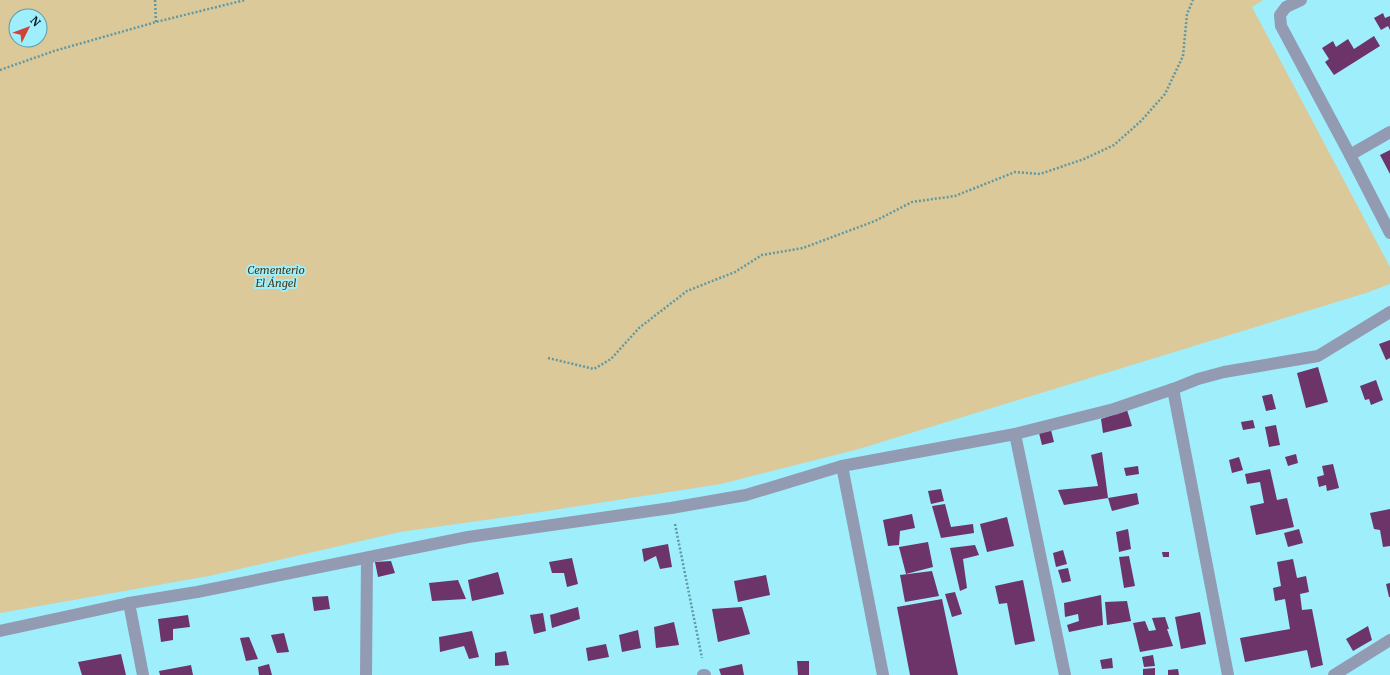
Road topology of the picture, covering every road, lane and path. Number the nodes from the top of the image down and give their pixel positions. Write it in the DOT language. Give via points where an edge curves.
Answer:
graph roads {
  1 [pos="155,0"];
  2 [pos="245,0"];
  3 [pos="1193,0"];
  4 [pos="1301,0"];
  5 [pos="156,22"];
  6 [pos="0,70"];
  7 [pos="1390,132"];
  8 [pos="1350,154"];
  9 [pos="1390,233"];
  10 [pos="1390,312"];
  11 [pos="548,358"];
  12 [pos="1173,389"];
  13 [pos="1015,434"];
  14 [pos="842,466"];
  15 [pos="671,508"];
  16 [pos="367,558"];
  17 [pos="129,603"];
  18 [pos="0,631"];
  19 [pos="1390,640"];
  20 [pos="143,675"];
  21 [pos="366,675"];
  22 [pos="704,675"];
  23 [pos="883,675"];
  24 [pos="1064,675"];
  25 [pos="1228,675"];
  26 [pos="1334,675"];
  1 -- 5 [label="path"];
  2 -- 5 [label="path"];
  3 -- 11 [label="path" via="1187,14 1183,56 1166,94 1114,145 1084,159 1040,174 1015,172 955,196 912,202 875,221 803,248 762,255 734,272 687,291 639,328 611,360 594,369"];
  4 -- 8 [label="street" via="1286,7 1280,15 1281,26"];
  5 -- 6 [label="path" via="54,51"];
  7 -- 8 [label="street"];
  8 -- 9 [label="street"];
  10 -- 12 [label="street" via="1318,356 1224,372"];
  12 -- 13 [label="street" via="1114,409"];
  12 -- 25 [label="street"];
  13 -- 14 [label="street"];
  13 -- 24 [label="street"];
  14 -- 15 [label="street" via="746,495"];
  14 -- 23 [label="street"];
  15 -- 16 [label="street" via="468,537"];
  15 -- 22 [label="path"];
  16 -- 17 [label="street"];
  16 -- 21 [label="street"];
  17 -- 18 [label="street"];
  17 -- 20 [label="street"];
  19 -- 26 [label="street"];
}
